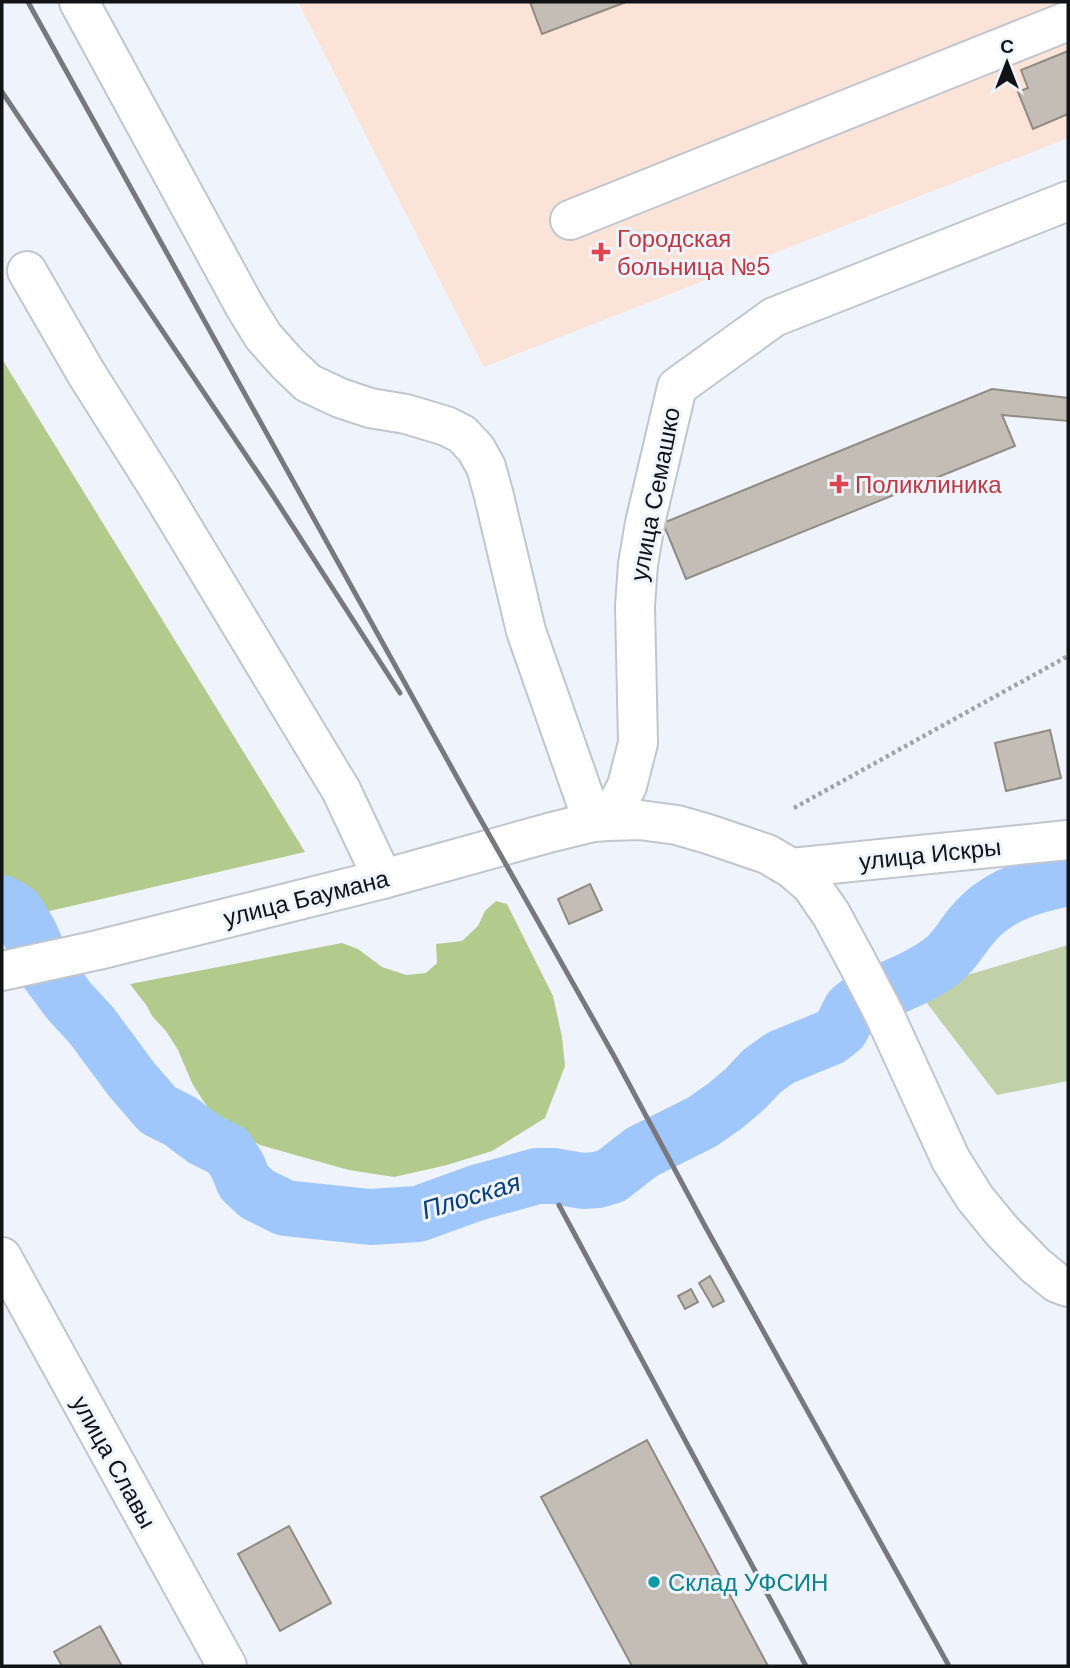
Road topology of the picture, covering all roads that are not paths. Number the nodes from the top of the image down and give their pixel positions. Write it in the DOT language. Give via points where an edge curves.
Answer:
graph roads {
  1 [pos="79,2"];
  2 [pos="1068,21"];
  3 [pos="1068,201"];
  4 [pos="570,220"];
  5 [pos="27,271"];
  6 [pos="601,822"];
  7 [pos="1068,840"];
  8 [pos="791,868"];
  9 [pos="383,879"];
  10 [pos="8,970"];
  11 [pos="2,1257"];
  12 [pos="1068,1287"];
  13 [pos="227,1666"];
  1 -- 6 [label="main road" via="263,336 308,383 370,408 446,426 476,449 494,496 526,631"];
  2 -- 4 [label="main road"];
  3 -- 6 [label="main road, улица Семашко" via="774,317 677,387 638,564 638,743 627,786"];
  5 -- 9 [label="main road" via="341,790"];
  6 -- 8 [label="main road, улица Баумана" via="640,820 677,825 767,854"];
  6 -- 9 [label="main road, улица Баумана"];
  7 -- 8 [label="main road, улица Искры"];
  8 -- 12 [label="main road, улица Баумана" via="831,914 858,962 951,1160 975,1198 1035,1265"];
  9 -- 10 [label="main road, улица Баумана"];
  11 -- 13 [label="main road, улица Славы"];
}
